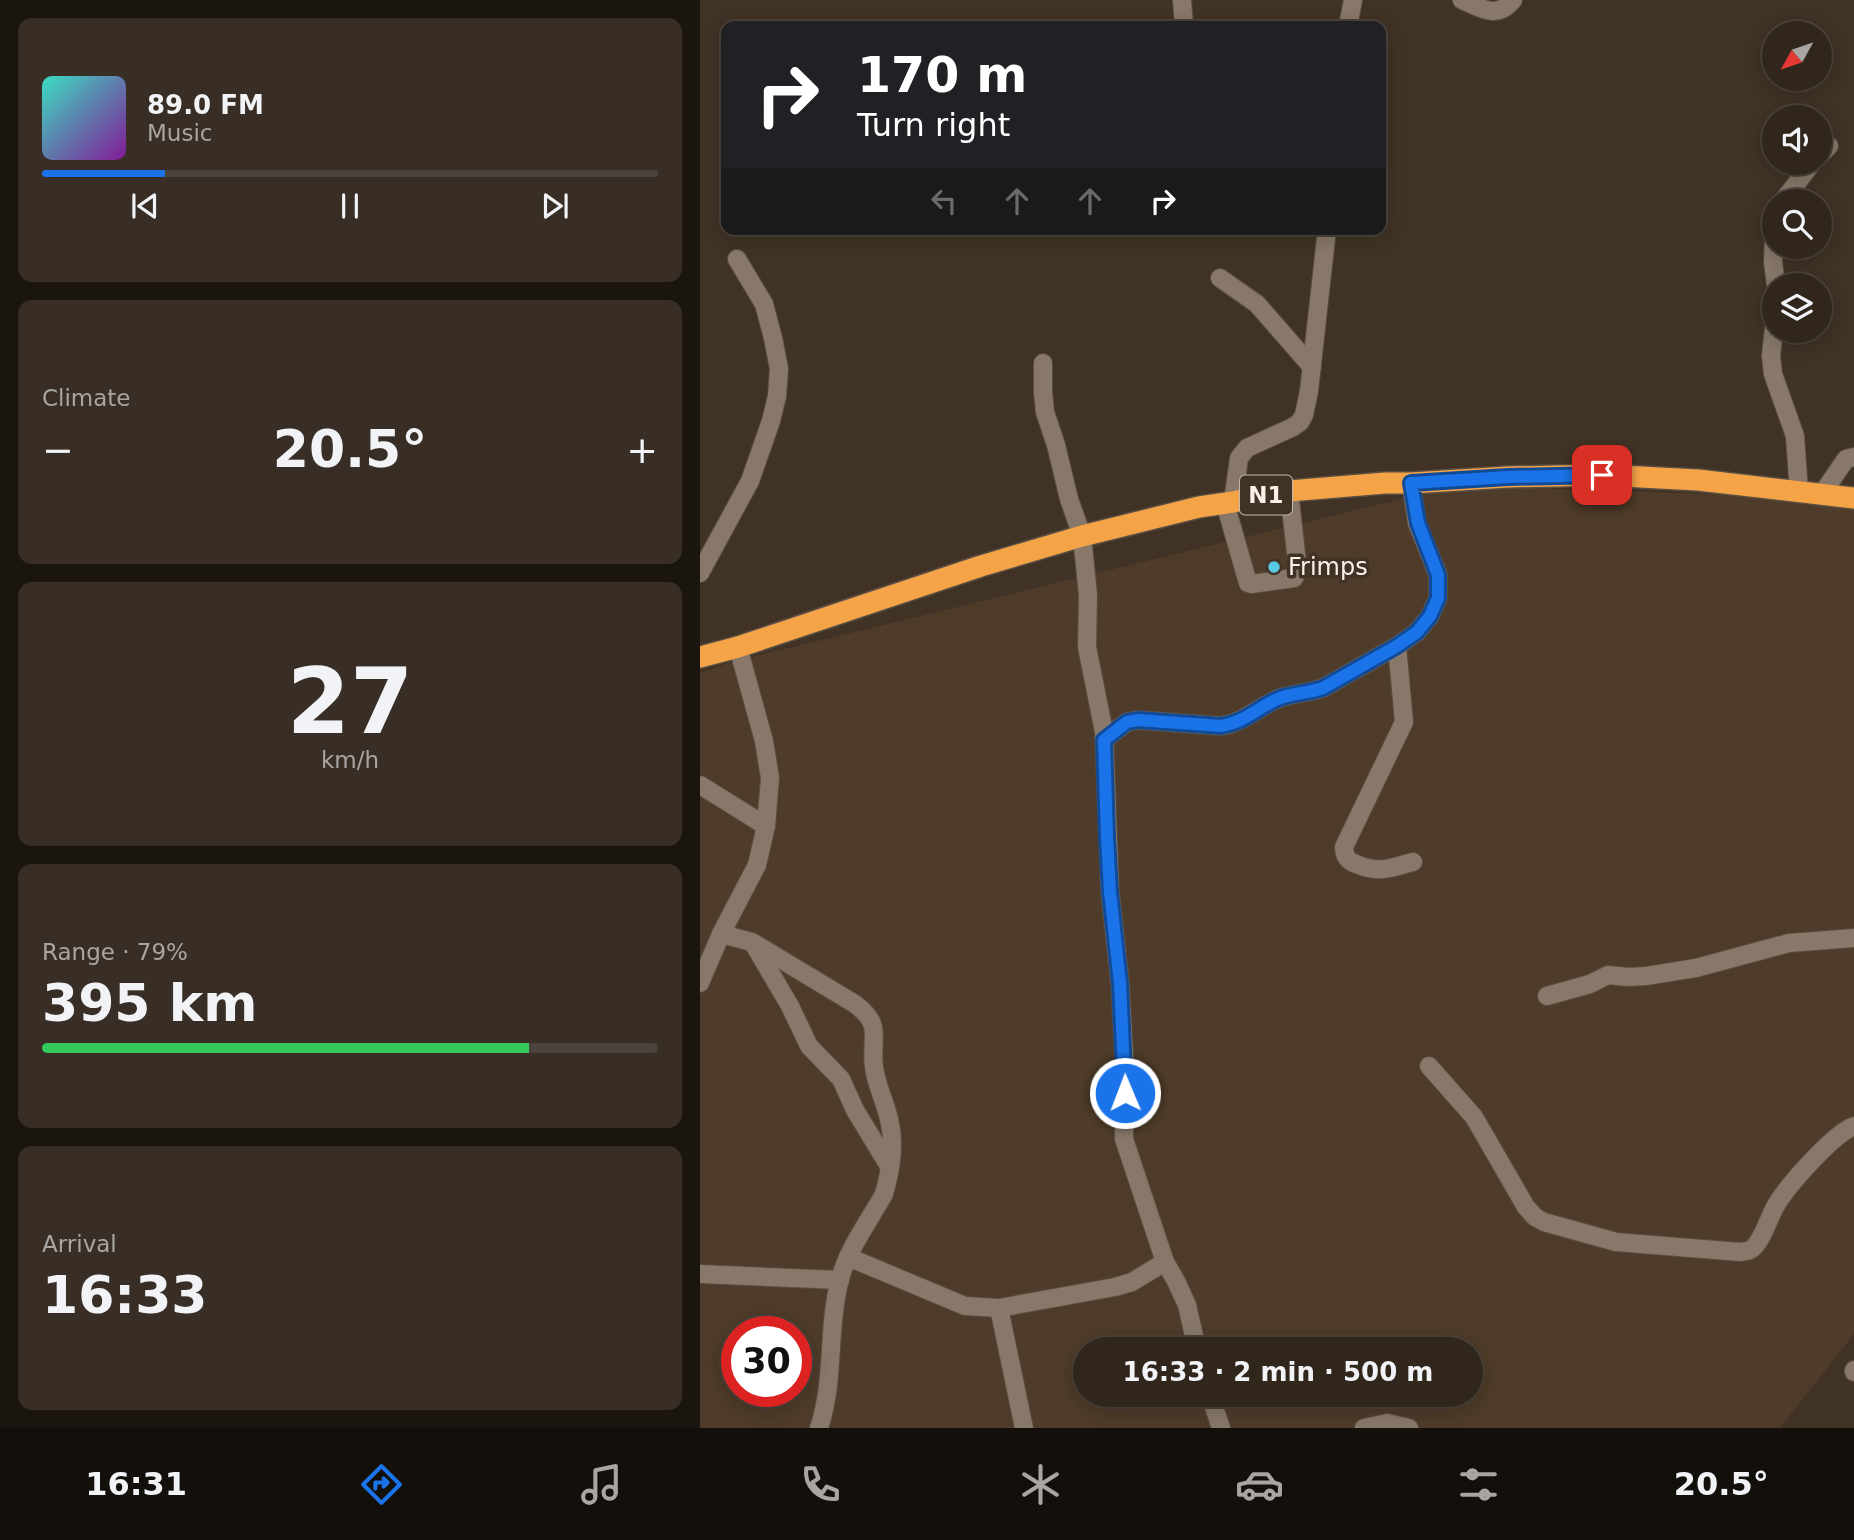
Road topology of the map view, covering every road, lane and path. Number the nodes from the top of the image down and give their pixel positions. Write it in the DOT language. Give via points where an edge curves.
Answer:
graph roads {
  1 [pos="1182,0"];
  2 [pos="1353,0"];
  3 [pos="1461,0"];
  4 [pos="1513,0"];
  5 [pos="1184,21"];
  6 [pos="1350,21"];
  7 [pos="1803,175"];
  8 [pos="1792,189"];
  9 [pos="1326,235"];
  10 [pos="737,259"];
  11 [pos="1220,278"];
  12 [pos="1772,343"];
  13 [pos="1043,363"];
  14 [pos="1312,367"];
  15 [pos="1854,457"];
  16 [pos="1411,483"];
  17 [pos="1289,491"];
  18 [pos="1799,492"];
  19 [pos="1822,494"];
  20 [pos="1854,498"];
  21 [pos="1229,502"];
  22 [pos="1082,536"];
  23 [pos="700,573"];
  24 [pos="1397,646"];
  25 [pos="738,647"];
  26 [pos="700,657"];
  27 [pos="1104,740"];
  28 [pos="700,785"];
  29 [pos="766,825"];
  30 [pos="1413,862"];
  31 [pos="721,934"];
  32 [pos="1854,938"];
  33 [pos="752,942"];
  34 [pos="706,953"];
  35 [pos="700,983"];
  36 [pos="1547,996"];
  37 [pos="1429,1066"];
  38 [pos="1854,1126"];
  39 [pos="889,1166"];
  40 [pos="848,1257"];
  41 [pos="1165,1262"];
  42 [pos="700,1274"];
  43 [pos="840,1280"];
  44 [pos="999,1308"];
  45 [pos="1194,1337"];
  46 [pos="1214,1407"];
  47 [pos="820,1428"];
  48 [pos="1024,1428"];
  49 [pos="1221,1428"];
  50 [pos="1364,1428"];
  51 [pos="1409,1428"];
  1 -- 5 [label="street"];
  2 -- 6 [label="street"];
  3 -- 4 [label="street" via="1498,12"];
  7 -- 8 [label="street"];
  9 -- 14 [label="street"];
  10 -- 23 [label="street" via="764,304 774,338 777,396 750,481"];
  11 -- 14 [label="street" via="1257,304"];
  12 -- 18 [label="street" via="1773,374 1795,436"];
  13 -- 22 [label="street" via="1045,412"];
  14 -- 21 [label="street" via="1304,415 1293,428 1247,448"];
  15 -- 19 [label="street" via="1846,460"];
  16 -- 17 [label="highway, N1"];
  16 -- 18 [label="highway, N1" via="1602,475"];
  16 -- 24 [label="street" via="1418,523 1438,575 1438,598 1417,632"];
  17 -- 21 [label="highway, N1"];
  17 -- 21 [label="street" via="1294,578 1248,583"];
  18 -- 19 [label="highway, N1"];
  19 -- 20 [label="highway, N1"];
  21 -- 22 [label="highway, N1"];
  22 -- 25 [label="highway, N1"];
  22 -- 27 [label="street" via="1087,647"];
  24 -- 27 [label="street" via="1323,688 1272,701 1232,724 1138,720 1127,722"];
  24 -- 30 [label="street" via="1404,722 1344,854 1370,870"];
  25 -- 26 [label="highway, N1"];
  25 -- 29 [label="street" via="770,778"];
  27 -- 41 [label="street" via="1109,878 1124,1045 1124,1139"];
  28 -- 29 [label="street"];
  29 -- 31 [label="street" via="757,865"];
  31 -- 33 [label="street"];
  31 -- 34 [label="street"];
  32 -- 36 [label="street" via="1789,943 1646,976 1608,975"];
  33 -- 39 [label="street" via="809,1046 841,1079"];
  33 -- 39 [label="street" via="867,1013 874,1027 874,1066 890,1124"];
  34 -- 35 [label="street"];
  37 -- 38 [label="street" via="1474,1117 1535,1217 1616,1242 1750,1251 1787,1189 1832,1140"];
  39 -- 40 [label="street" via="884,1194"];
  40 -- 43 [label="street"];
  40 -- 44 [label="street" via="965,1306"];
  41 -- 44 [label="street" via="1115,1287"];
  41 -- 45 [label="street" via="1187,1306"];
  42 -- 43 [label="street"];
  43 -- 47 [label="street"];
  44 -- 48 [label="street"];
  46 -- 49 [label="street"];
  50 -- 51 [label="street" via="1387,1423"];
}
